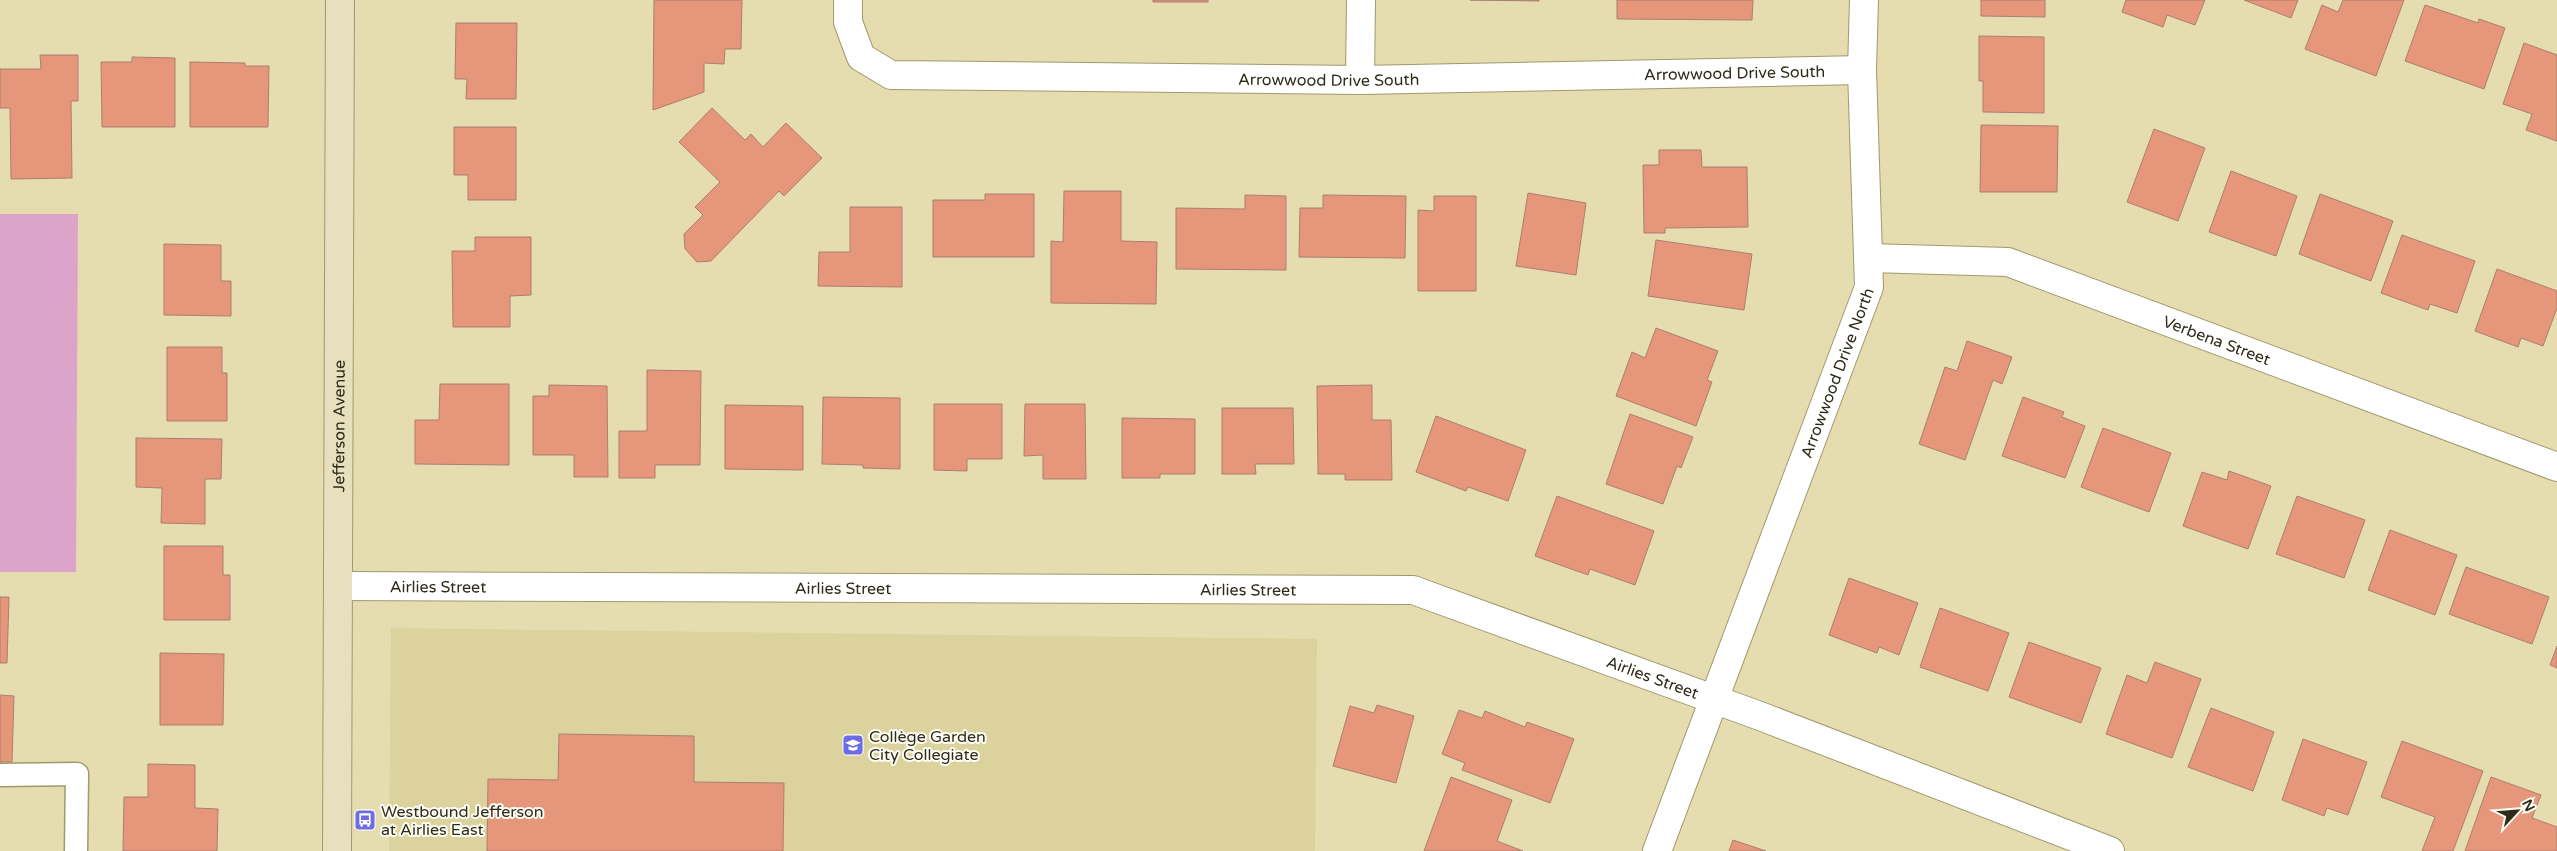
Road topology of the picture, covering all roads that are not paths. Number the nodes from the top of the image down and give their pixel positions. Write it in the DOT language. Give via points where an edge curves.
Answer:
graph roads {
  1 [pos="340,0"];
  2 [pos="848,0"];
  3 [pos="1361,0"];
  4 [pos="1864,0"];
  5 [pos="1862,70"];
  6 [pos="1360,80"];
  7 [pos="1869,258"];
  8 [pos="2557,467"];
  9 [pos="339,586"];
  10 [pos="1714,699"];
  11 [pos="0,776"];
  12 [pos="76,851"];
  13 [pos="337,851"];
  14 [pos="1657,851"];
  15 [pos="2110,851"];
  1 -- 9 [label="street, Jefferson Avenue"];
  2 -- 6 [label="street, Arrowwood Drive South" via="848,22 862,56 891,75"];
  3 -- 6 [label="street"];
  4 -- 5 [label="street, Arrowwood Drive North"];
  5 -- 6 [label="street, Arrowwood Drive South"];
  5 -- 7 [label="street, Arrowwood Drive North"];
  7 -- 8 [label="street, Verbena Street" via="2008,262"];
  7 -- 10 [label="street, Arrowwood Drive North" via="1869,286"];
  9 -- 10 [label="street, Airlies Street" via="1413,590"];
  9 -- 13 [label="street, Jefferson Avenue"];
  10 -- 14 [label="street, Arrowwood Drive North"];
  10 -- 15 [label="street, Airlies Street"];
  11 -- 12 [label="lane" via="77,774"];
}
